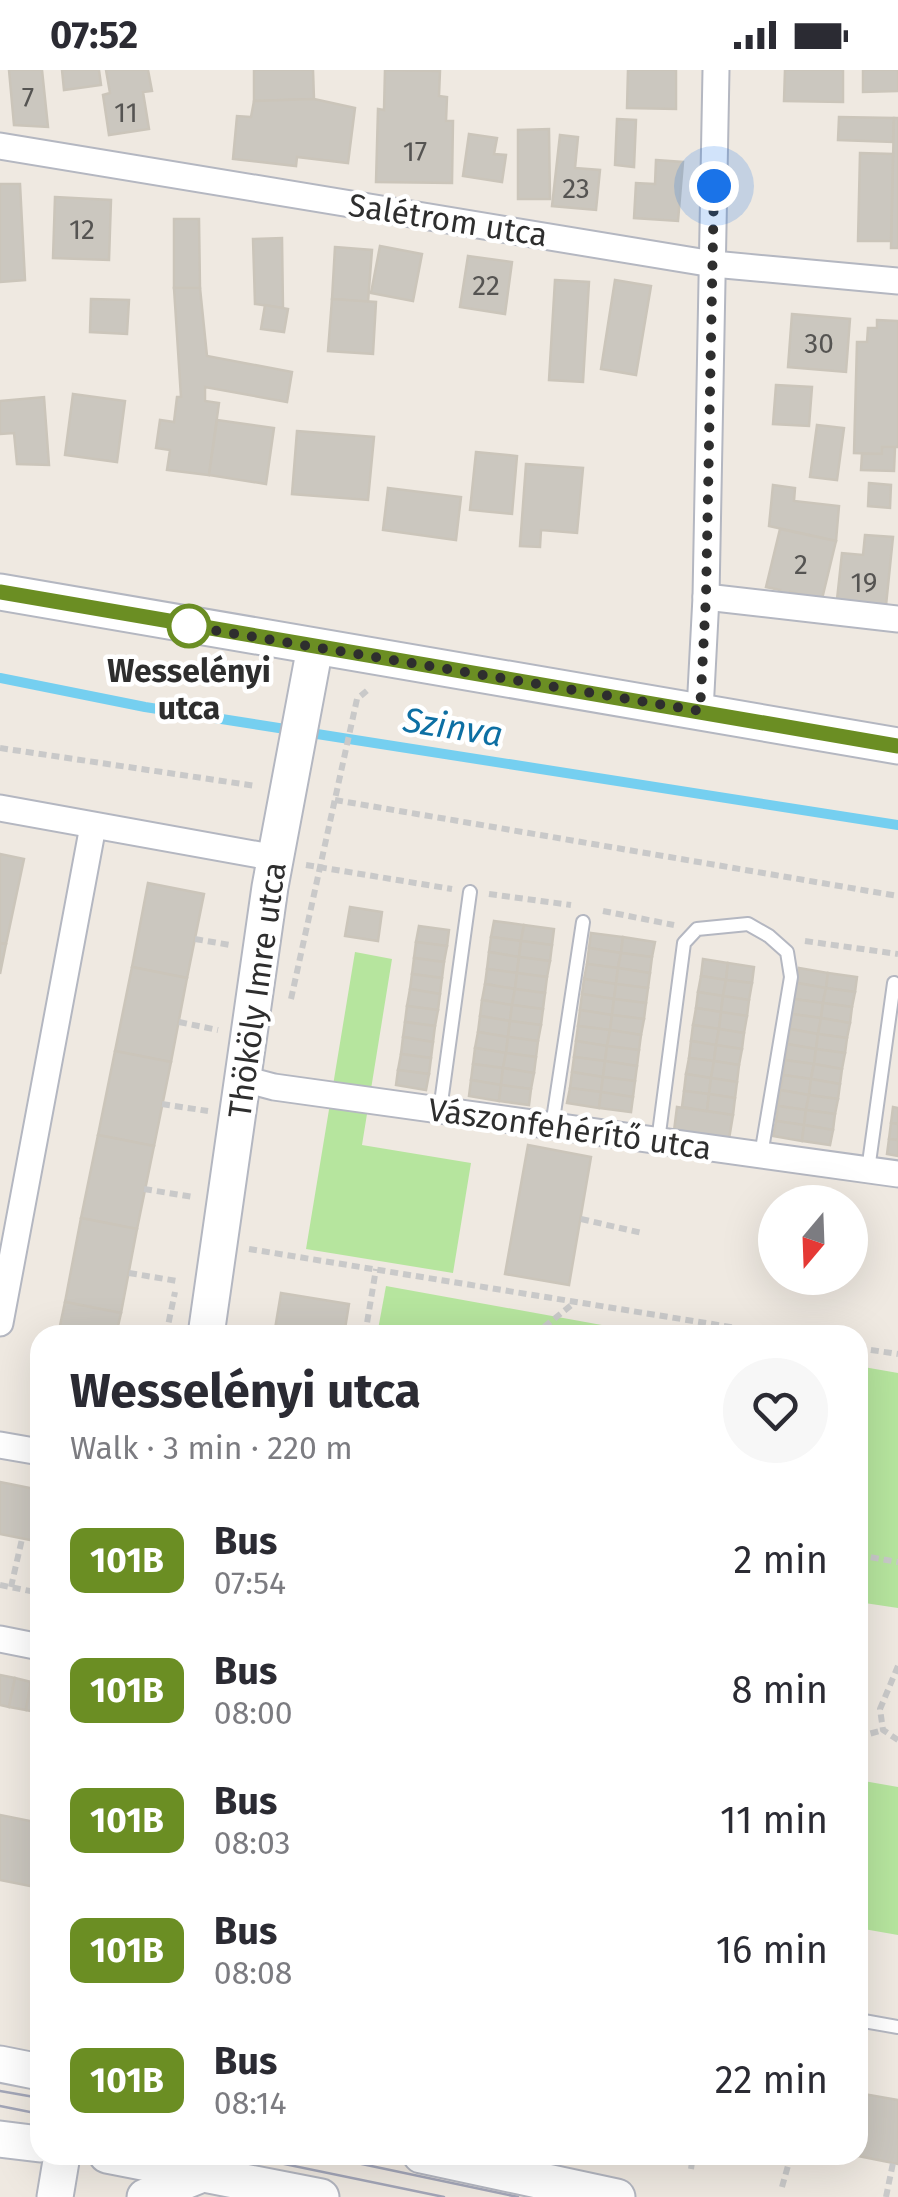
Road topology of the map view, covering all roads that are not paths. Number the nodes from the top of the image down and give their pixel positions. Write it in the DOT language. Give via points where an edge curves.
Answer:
graph roads {
  1 [pos="716,70"];
  2 [pos="0,146"];
  3 [pos="712,264"];
  4 [pos="898,280"];
  5 [pos="0,592"];
  6 [pos="706,597"];
  7 [pos="898,620"];
  8 [pos="315,647"];
  9 [pos="700,711"];
  10 [pos="898,746"];
  11 [pos="0,808"];
  12 [pos="94,826"];
  13 [pos="276,858"];
  14 [pos="470,892"];
  15 [pos="583,922"];
  16 [pos="894,983"];
  17 [pos="244,1079"];
  18 [pos="440,1110"];
  19 [pos="552,1126"];
  20 [pos="658,1141"];
  21 [pos="761,1156"];
  22 [pos="868,1170"];
  23 [pos="898,1174"];
  24 [pos="0,1321"];
  25 [pos="207,1325"];
  26 [pos="0,1445"];
  27 [pos="30,1450"];
  28 [pos="0,1639"];
  29 [pos="30,1644"];
  30 [pos="868,2022"];
  31 [pos="898,2027"];
  32 [pos="0,2064"];
  33 [pos="30,2070"];
  34 [pos="0,2139"];
  35 [pos="30,2143"];
  36 [pos="60,2165"];
  37 [pos="156,2165"];
  38 [pos="474,2165"];
  39 [pos="201,2174"];
  40 [pos="55,2197"];
  41 [pos="145,2197"];
  42 [pos="321,2197"];
  43 [pos="616,2197"];
  1 -- 3 [label="street"];
  2 -- 3 [label="street, Salétrom utca"];
  3 -- 4 [label="street, Salétrom utca"];
  3 -- 6 [label="street"];
  5 -- 8 [label="street"];
  6 -- 7 [label="street"];
  6 -- 9 [label="street"];
  8 -- 9 [label="street"];
  8 -- 13 [label="street, Thököly Imre utca" via="283,786"];
  9 -- 10 [label="street"];
  11 -- 12 [label="street"];
  12 -- 13 [label="street"];
  12 -- 24 [label="street"];
  13 -- 17 [label="street, Thököly Imre utca"];
  14 -- 18 [label="lane"];
  15 -- 19 [label="lane"];
  16 -- 22 [label="lane"];
  17 -- 18 [label="street, Vászonfehérítő utca"];
  17 -- 25 [label="street, Thököly Imre utca"];
  18 -- 19 [label="street, Vászonfehérítő utca"];
  19 -- 20 [label="street, Vászonfehérítő utca"];
  20 -- 21 [label="street, Vászonfehérítő utca"];
  20 -- 21 [label="lane" via="684,943 697,930 748,924 786,952 790,977"];
  21 -- 22 [label="street, Vászonfehérítő utca"];
  22 -- 23 [label="street, Vászonfehérítő utca"];
  26 -- 27 [label="street"];
  28 -- 29 [label="street"];
  30 -- 31 [label="lane"];
  32 -- 33 [label="street"];
  34 -- 35 [label="street"];
  36 -- 40 [label="street"];
  37 -- 39 [label="street"];
  38 -- 43 [label="street"];
  39 -- 41 [label="street"];
  39 -- 42 [label="street"];
}
